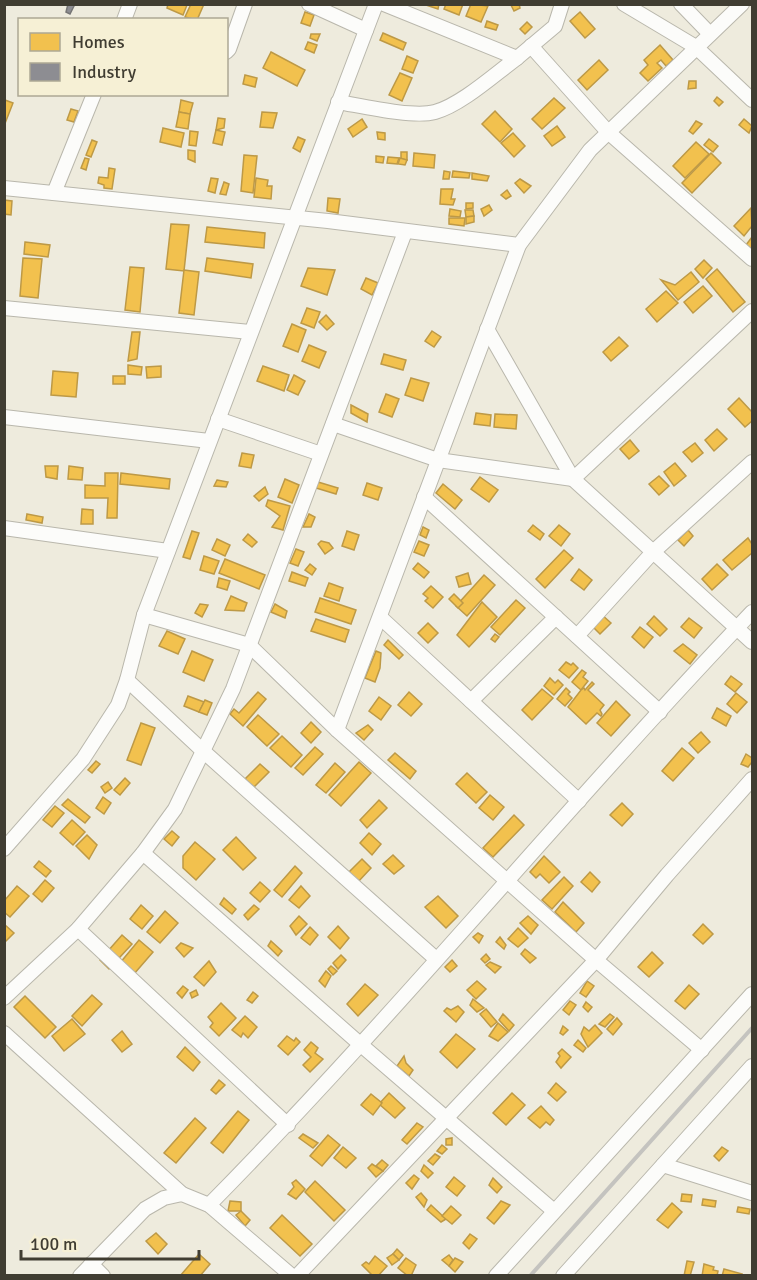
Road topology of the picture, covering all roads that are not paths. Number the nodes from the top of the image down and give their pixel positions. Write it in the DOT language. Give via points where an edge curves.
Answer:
graph roads {
  1 [pos="245,4"];
  2 [pos="309,4"];
  3 [pos="376,4"];
  4 [pos="384,4"];
  5 [pos="562,4"];
  6 [pos="624,4"];
  7 [pos="681,4"];
  8 [pos="742,4"];
  9 [pos="366,30"];
  10 [pos="710,34"];
  11 [pos="531,46"];
  12 [pos="696,47"];
  13 [pos="228,50"];
  14 [pos="517,58"];
  15 [pos="93,96"];
  16 [pos="753,100"];
  17 [pos="338,102"];
  18 [pos="608,132"];
  19 [pos="4,188"];
  20 [pos="54,194"];
  21 [pos="293,218"];
  22 [pos="405,232"];
  23 [pos="519,246"];
  24 [pos="753,260"];
  25 [pos="4,308"];
  26 [pos="753,311"];
  27 [pos="488,329"];
  28 [pos="250,332"];
  29 [pos="4,417"];
  30 [pos="218,419"];
  31 [pos="333,424"];
  32 [pos="210,441"];
  33 [pos="321,454"];
  34 [pos="438,460"];
  35 [pos="753,462"];
  36 [pos="573,479"];
  37 [pos="424,497"];
  38 [pos="4,528"];
  39 [pos="168,551"];
  40 [pos="653,552"];
  41 [pos="753,612"];
  42 [pos="144,615"];
  43 [pos="380,617"];
  44 [pos="556,617"];
  45 [pos="737,628"];
  46 [pos="577,636"];
  47 [pos="753,642"];
  48 [pos="249,645"];
  49 [pos="127,680"];
  50 [pos="471,701"];
  51 [pos="660,712"];
  52 [pos="337,730"];
  53 [pos="203,751"];
  54 [pos="753,779"];
  55 [pos="579,801"];
  56 [pos="4,849"];
  57 [pos="143,853"];
  58 [pos="507,880"];
  59 [pos="78,929"];
  60 [pos="436,959"];
  61 [pos="596,960"];
  62 [pos="753,994"];
  63 [pos="4,998"];
  64 [pos="4,1033"];
  65 [pos="360,1044"];
  66 [pos="702,1050"];
  67 [pos="753,1066"];
  68 [pos="447,1120"];
  69 [pos="288,1125"];
  70 [pos="663,1165"];
  71 [pos="753,1193"];
  72 [pos="182,1194"];
  73 [pos="209,1205"];
  74 [pos="554,1211"];
  75 [pos="91,1264"];
  76 [pos="80,1275"];
  77 [pos="103,1275"];
  78 [pos="292,1275"];
  79 [pos="297,1275"];
  80 [pos="496,1275"];
  81 [pos="563,1275"];
  1 -- 13 [label="street"];
  2 -- 9 [label="street"];
  3 -- 9 [label="street"];
  4 -- 14 [label="street"];
  5 -- 11 [label="street" via="555,26"];
  6 -- 12 [label="street"];
  7 -- 10 [label="street"];
  8 -- 10 [label="street"];
  9 -- 17 [label="street"];
  10 -- 12 [label="street"];
  11 -- 14 [label="street"];
  11 -- 18 [label="street"];
  12 -- 16 [label="street"];
  12 -- 18 [label="street"];
  14 -- 17 [label="street" via="450,106 433,113"];
  15 -- 20 [label="street"];
  17 -- 21 [label="street"];
  18 -- 23 [label="street" via="590,150"];
  18 -- 24 [label="street"];
  19 -- 20 [label="street"];
  20 -- 21 [label="street"];
  21 -- 22 [label="street"];
  21 -- 28 [label="street"];
  22 -- 23 [label="street"];
  22 -- 31 [label="street"];
  23 -- 27 [label="street"];
  25 -- 28 [label="street"];
  26 -- 36 [label="street"];
  27 -- 34 [label="street"];
  27 -- 36 [label="street"];
  28 -- 30 [label="street"];
  29 -- 32 [label="street"];
  30 -- 32 [label="street"];
  30 -- 33 [label="street"];
  31 -- 33 [label="street"];
  31 -- 34 [label="street"];
  32 -- 39 [label="street"];
  33 -- 48 [label="street"];
  34 -- 36 [label="street"];
  34 -- 37 [label="street"];
  35 -- 40 [label="street"];
  36 -- 40 [label="street"];
  37 -- 43 [label="street"];
  37 -- 44 [label="street"];
  38 -- 39 [label="street"];
  39 -- 42 [label="street"];
  40 -- 45 [label="street"];
  40 -- 46 [label="street"];
  41 -- 45 [label="street"];
  42 -- 48 [label="street"];
  42 -- 49 [label="street"];
  43 -- 50 [label="street"];
  43 -- 52 [label="street"];
  44 -- 46 [label="street"];
  44 -- 50 [label="street"];
  45 -- 47 [label="street"];
  45 -- 51 [label="street"];
  46 -- 51 [label="street"];
  48 -- 52 [label="street"];
  48 -- 53 [label="street"];
  49 -- 53 [label="street"];
  49 -- 56 [label="street" via="118,705 83,759"];
  50 -- 55 [label="street"];
  51 -- 55 [label="street"];
  52 -- 58 [label="street"];
  53 -- 57 [label="street" via="175,809"];
  53 -- 60 [label="street"];
  54 -- 61 [label="street"];
  55 -- 58 [label="street"];
  57 -- 59 [label="street"];
  57 -- 65 [label="street"];
  58 -- 60 [label="street"];
  58 -- 61 [label="street"];
  59 -- 63 [label="street"];
  59 -- 69 [label="street"];
  60 -- 65 [label="street"];
  61 -- 66 [label="street"];
  61 -- 68 [label="street"];
  62 -- 66 [label="street"];
  64 -- 72 [label="street"];
  65 -- 68 [label="street"];
  65 -- 69 [label="street"];
  66 -- 74 [label="street"];
  67 -- 70 [label="street"];
  68 -- 74 [label="street"];
  68 -- 79 [label="street"];
  69 -- 73 [label="street"];
  70 -- 71 [label="street"];
  70 -- 81 [label="street"];
  72 -- 73 [label="street"];
  72 -- 75 [label="street" via="164,1198 145,1209"];
  73 -- 78 [label="street"];
  74 -- 80 [label="street"];
  75 -- 76 [label="street"];
  75 -- 77 [label="street"];
}
